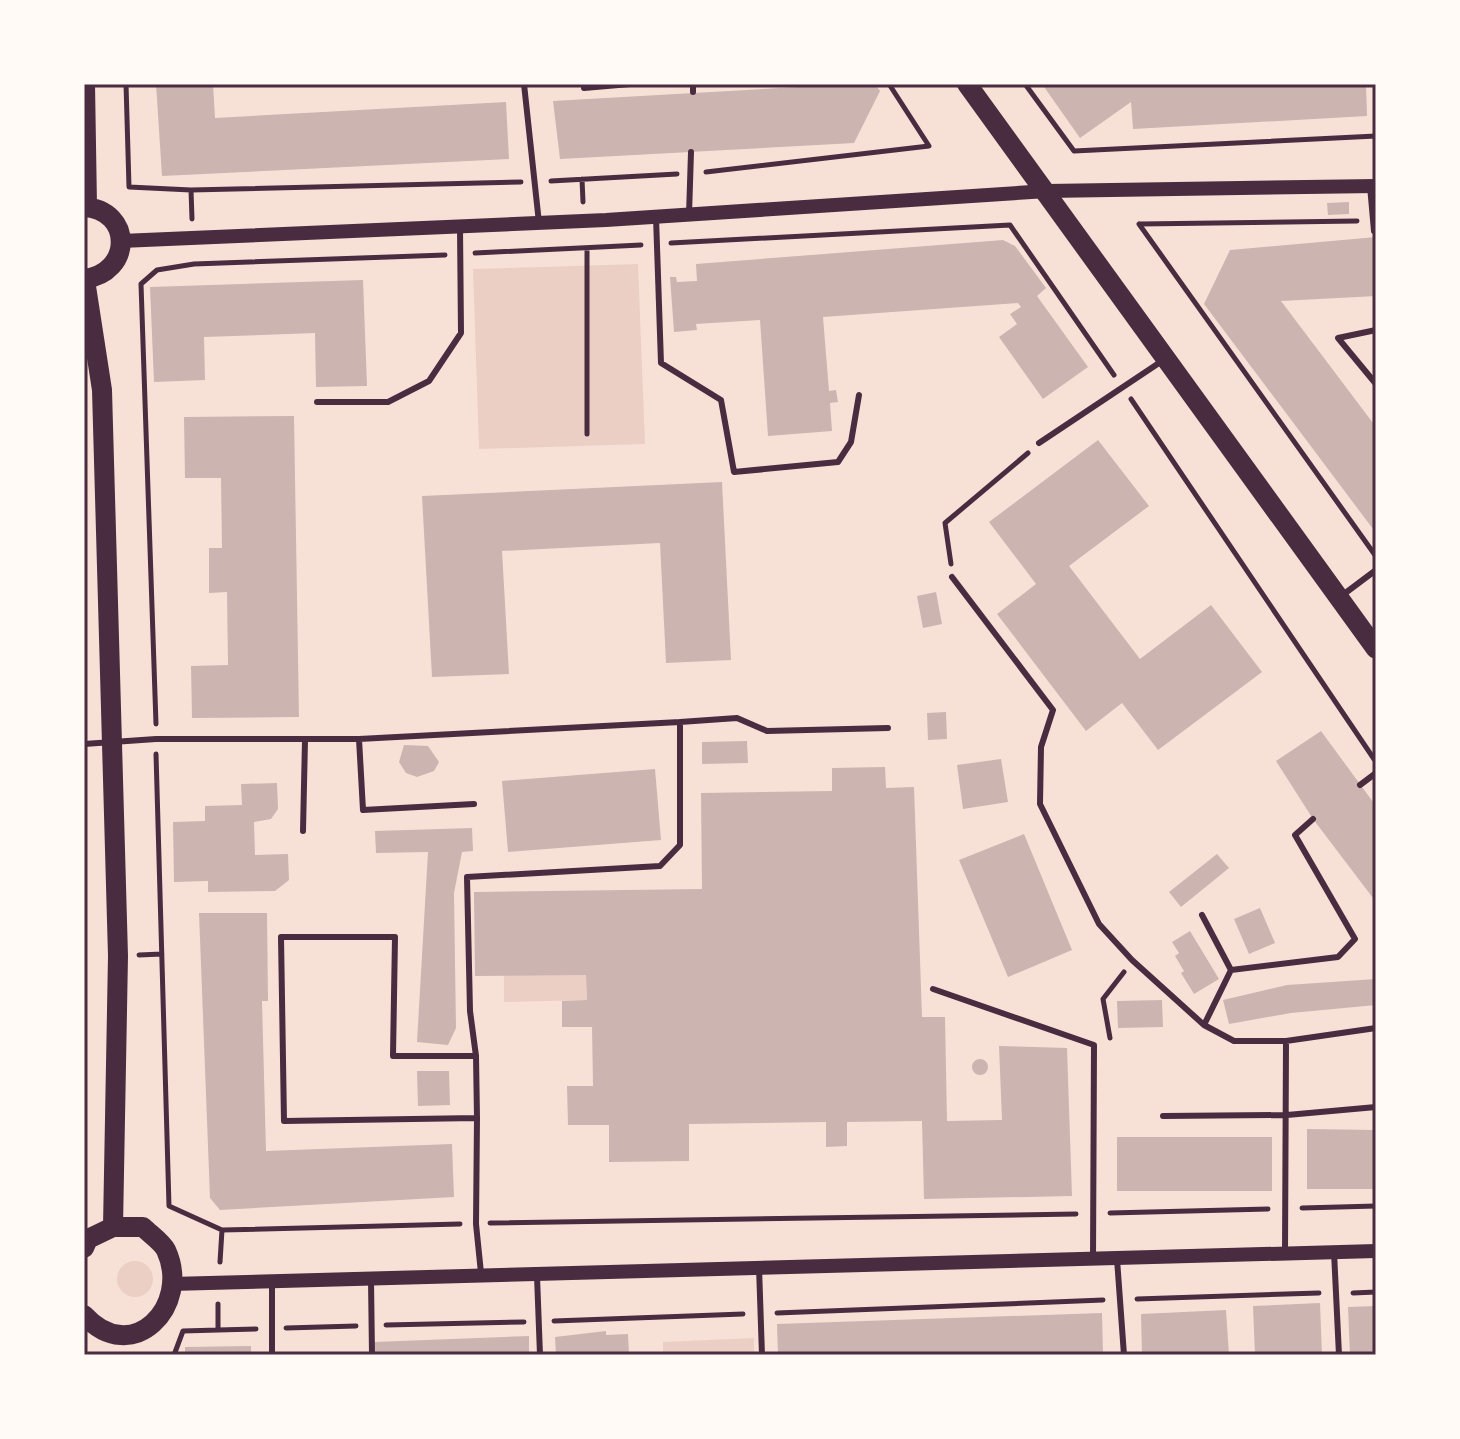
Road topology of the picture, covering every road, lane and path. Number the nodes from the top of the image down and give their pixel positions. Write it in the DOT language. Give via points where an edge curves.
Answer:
graph roads {
  1 [pos="85,84"];
  2 [pos="126,84"];
  3 [pos="524,84"];
  4 [pos="630,84"];
  5 [pos="889,84"];
  6 [pos="967,84"];
  7 [pos="1025,84"];
  8 [pos="584,88"];
  9 [pos="1376,136"];
  10 [pos="929,146"];
  11 [pos="691,152"];
  12 [pos="1373,186"];
  13 [pos="129,187"];
  14 [pos="1047,191"];
  15 [pos="86,207"];
  16 [pos="689,215"];
  17 [pos="656,217"];
  18 [pos="1374,221"];
  19 [pos="539,223"];
  20 [pos="460,227"];
  21 [pos="1374,231"];
  22 [pos="121,241"];
  23 [pos="657,244"];
  24 [pos="587,249"];
  25 [pos="84,280"];
  26 [pos="1376,330"];
  27 [pos="1165,359"];
  28 [pos="1376,384"];
  29 [pos="1122,386"];
  30 [pos="859,395"];
  31 [pos="317,402"];
  32 [pos="587,434"];
  33 [pos="1039,443"];
  34 [pos="1376,556"];
  35 [pos="1376,570"];
  36 [pos="952,577"];
  37 [pos="1338,598"];
  38 [pos="1376,649"];
  39 [pos="680,722"];
  40 [pos="888,728"];
  41 [pos="156,739"];
  42 [pos="359,739"];
  43 [pos="305,740"];
  44 [pos="111,743"];
  45 [pos="84,744"];
  46 [pos="1376,761"];
  47 [pos="1376,773"];
  48 [pos="1360,785"];
  49 [pos="474,804"];
  50 [pos="1313,819"];
  51 [pos="303,831"];
  52 [pos="1202,915"];
  53 [pos="1132,960"];
  54 [pos="1231,970"];
  55 [pos="933,989"];
  56 [pos="1204,1025"];
  57 [pos="1376,1028"];
  58 [pos="1110,1031"];
  59 [pos="1286,1041"];
  60 [pos="476,1056"];
  61 [pos="1376,1107"];
  62 [pos="1287,1115"];
  63 [pos="1163,1116"];
  64 [pos="477,1118"];
  65 [pos="1376,1206"];
  66 [pos="1285,1209"];
  67 [pos="1095,1214"];
  68 [pos="476,1224"];
  69 [pos="113,1227"];
  70 [pos="222,1230"];
  71 [pos="84,1248"];
  72 [pos="1376,1251"];
  73 [pos="1285,1252"];
  74 [pos="1334,1252"];
  75 [pos="1117,1259"];
  76 [pos="1093,1260"];
  77 [pos="759,1267"];
  78 [pos="537,1272"];
  79 [pos="481,1273"];
  80 [pos="371,1276"];
  81 [pos="272,1279"];
  82 [pos="219,1280"];
  83 [pos="171,1284"];
  84 [pos="1376,1292"];
  85 [pos="1334,1293"];
  86 [pos="1121,1299"];
  87 [pos="761,1314"];
  88 [pos="84,1315"];
  89 [pos="539,1322"];
  90 [pos="371,1326"];
  91 [pos="272,1329"];
  92 [pos="218,1330"];
  93 [pos="127,1346"];
  94 [pos="174,1355"];
  95 [pos="272,1355"];
  96 [pos="372,1355"];
  97 [pos="540,1355"];
  98 [pos="762,1355"];
  99 [pos="1124,1355"];
  100 [pos="1339,1355"];
  1 -- 15 [label="main road"];
  2 -- 13 [label="path"];
  3 -- 19 [label="lane"];
  4 -- 8 [label="lane"];
  5 -- 10 [label="path"];
  6 -- 14 [label="main road"];
  7 -- 9 [label="path" via="1074,151"];
  11 -- 16 [label="lane"];
  12 -- 14 [label="street"];
  12 -- 18 [label="lane"];
  14 -- 16 [label="street"];
  14 -- 27 [label="main road"];
  15 -- 22 [label="main road" via="107,214"];
  16 -- 17 [label="street"];
  17 -- 19 [label="street"];
  17 -- 23 [label="lane"];
  18 -- 21 [label="lane"];
  18 -- 34 [label="path" via="1139,224"];
  19 -- 20 [label="street"];
  20 -- 22 [label="street"];
  20 -- 31 [label="lane" via="461,333 429,381 388,402"];
  22 -- 25 [label="main road" via="120,253 107,272"];
  23 -- 24 [label="path"];
  23 -- 29 [label="path" via="1010,225"];
  23 -- 30 [label="lane" via="661,363 721,400 734,472 838,462 851,442"];
  24 -- 32 [label="path"];
  24 -- 41 [label="path" via="194,264 157,270 141,284"];
  25 -- 44 [label="main road" via="102,390"];
  26 -- 28 [label="lane" via="1338,338"];
  27 -- 29 [label="lane"];
  27 -- 37 [label="main road"];
  29 -- 33 [label="lane"];
  29 -- 46 [label="path"];
  33 -- 36 [label="path" via="945,523"];
  35 -- 37 [label="lane"];
  36 -- 53 [label="lane" via="1053,710 1041,747 1040,804 1099,924"];
  37 -- 38 [label="main road"];
  39 -- 40 [label="lane" via="737,718 767,731"];
  39 -- 42 [label="lane"];
  39 -- 60 [label="lane" via="680,845 660,866 467,877"];
  41 -- 43 [label="lane"];
  41 -- 44 [label="lane"];
  41 -- 70 [label="path" via="169,1206"];
  42 -- 43 [label="lane"];
  42 -- 49 [label="lane" via="363,810"];
  43 -- 51 [label="lane"];
  44 -- 45 [label="lane"];
  44 -- 69 [label="main road" via="118,956"];
  47 -- 48 [label="lane"];
  50 -- 54 [label="lane" via="1295,835 1355,939 1338,957"];
  52 -- 54 [label="lane"];
  53 -- 56 [label="lane"];
  53 -- 58 [label="path" via="1103,999"];
  54 -- 56 [label="lane"];
  55 -- 67 [label="lane" via="1094,1045"];
  56 -- 59 [label="lane" via="1234,1041"];
  57 -- 59 [label="lane"];
  59 -- 62 [label="lane"];
  60 -- 64 [label="lane"];
  60 -- 64 [label="lane" via="393,1056 395,937 281,937 284,1121"];
  61 -- 62 [label="lane"];
  62 -- 63 [label="lane"];
  62 -- 66 [label="lane"];
  64 -- 68 [label="lane"];
  65 -- 66 [label="path"];
  66 -- 67 [label="path"];
  66 -- 73 [label="lane"];
  67 -- 68 [label="path"];
  67 -- 76 [label="lane"];
  68 -- 70 [label="path"];
  68 -- 79 [label="lane"];
  69 -- 71 [label="main road" via="88,1239"];
  69 -- 83 [label="main road" via="143,1227 166,1249"];
  70 -- 82 [label="path"];
  72 -- 74 [label="street"];
  73 -- 74 [label="street"];
  73 -- 75 [label="street"];
  74 -- 85 [label="lane"];
  75 -- 76 [label="street"];
  75 -- 86 [label="lane"];
  76 -- 77 [label="street"];
  77 -- 78 [label="street"];
  77 -- 87 [label="lane"];
  78 -- 79 [label="street"];
  78 -- 89 [label="lane"];
  79 -- 80 [label="street"];
  80 -- 81 [label="street"];
  80 -- 90 [label="lane"];
  81 -- 82 [label="street"];
  81 -- 91 [label="lane"];
  82 -- 83 [label="street"];
  82 -- 92 [label="path"];
  83 -- 93 [label="main road" via="165,1310"];
  84 -- 85 [label="path"];
  85 -- 86 [label="path"];
  85 -- 100 [label="lane"];
  86 -- 87 [label="path"];
  86 -- 99 [label="lane"];
  87 -- 89 [label="path"];
  87 -- 98 [label="lane"];
  88 -- 93 [label="main road"];
  89 -- 90 [label="path"];
  89 -- 97 [label="lane"];
  90 -- 91 [label="path"];
  90 -- 96 [label="lane"];
  91 -- 92 [label="path"];
  91 -- 95 [label="lane"];
  92 -- 94 [label="path" via="183,1331"];
}
